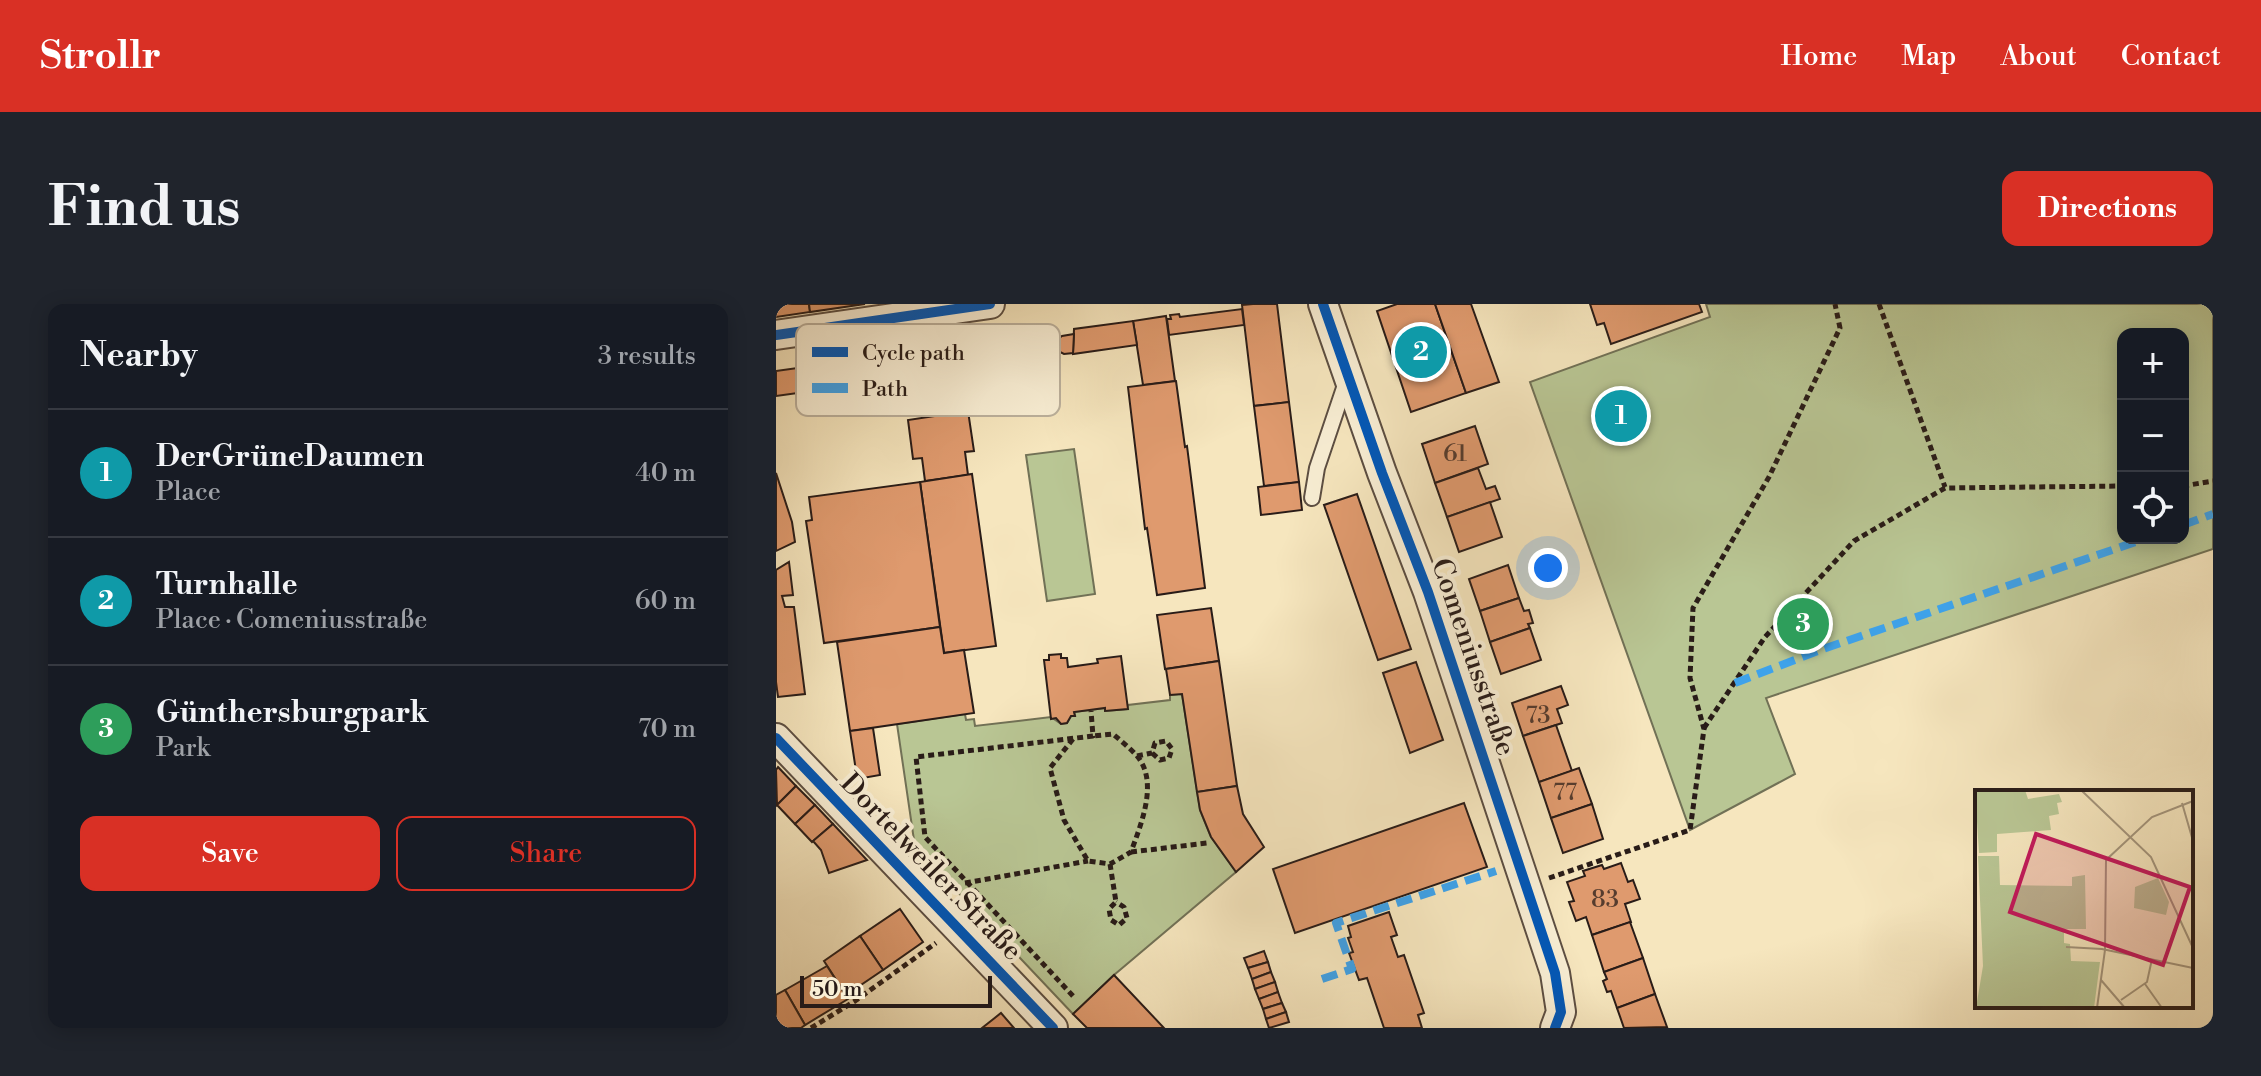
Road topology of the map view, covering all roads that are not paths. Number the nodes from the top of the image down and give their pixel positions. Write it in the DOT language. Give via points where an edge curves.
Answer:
graph roads {
  1 [pos="990,304"];
  2 [pos="1323,304"];
  3 [pos="886,311"];
  4 [pos="826,324"];
  5 [pos="796,331"];
  6 [pos="776,335"];
  7 [pos="1348,375"];
  8 [pos="1312,498"];
  9 [pos="776,738"];
  10 [pos="1053,1028"];
  11 [pos="1555,1028"];
  1 -- 3 [label="street"];
  2 -- 7 [label="street, Comeniusstraße"];
  3 -- 4 [label="street"];
  5 -- 6 [label="street"];
  7 -- 8 [label="lane"];
  7 -- 11 [label="street, Comeniusstraße" via="1428,592 1555,973 1561,1012"];
  9 -- 10 [label="street, Dortelweiler Straße"];
}
